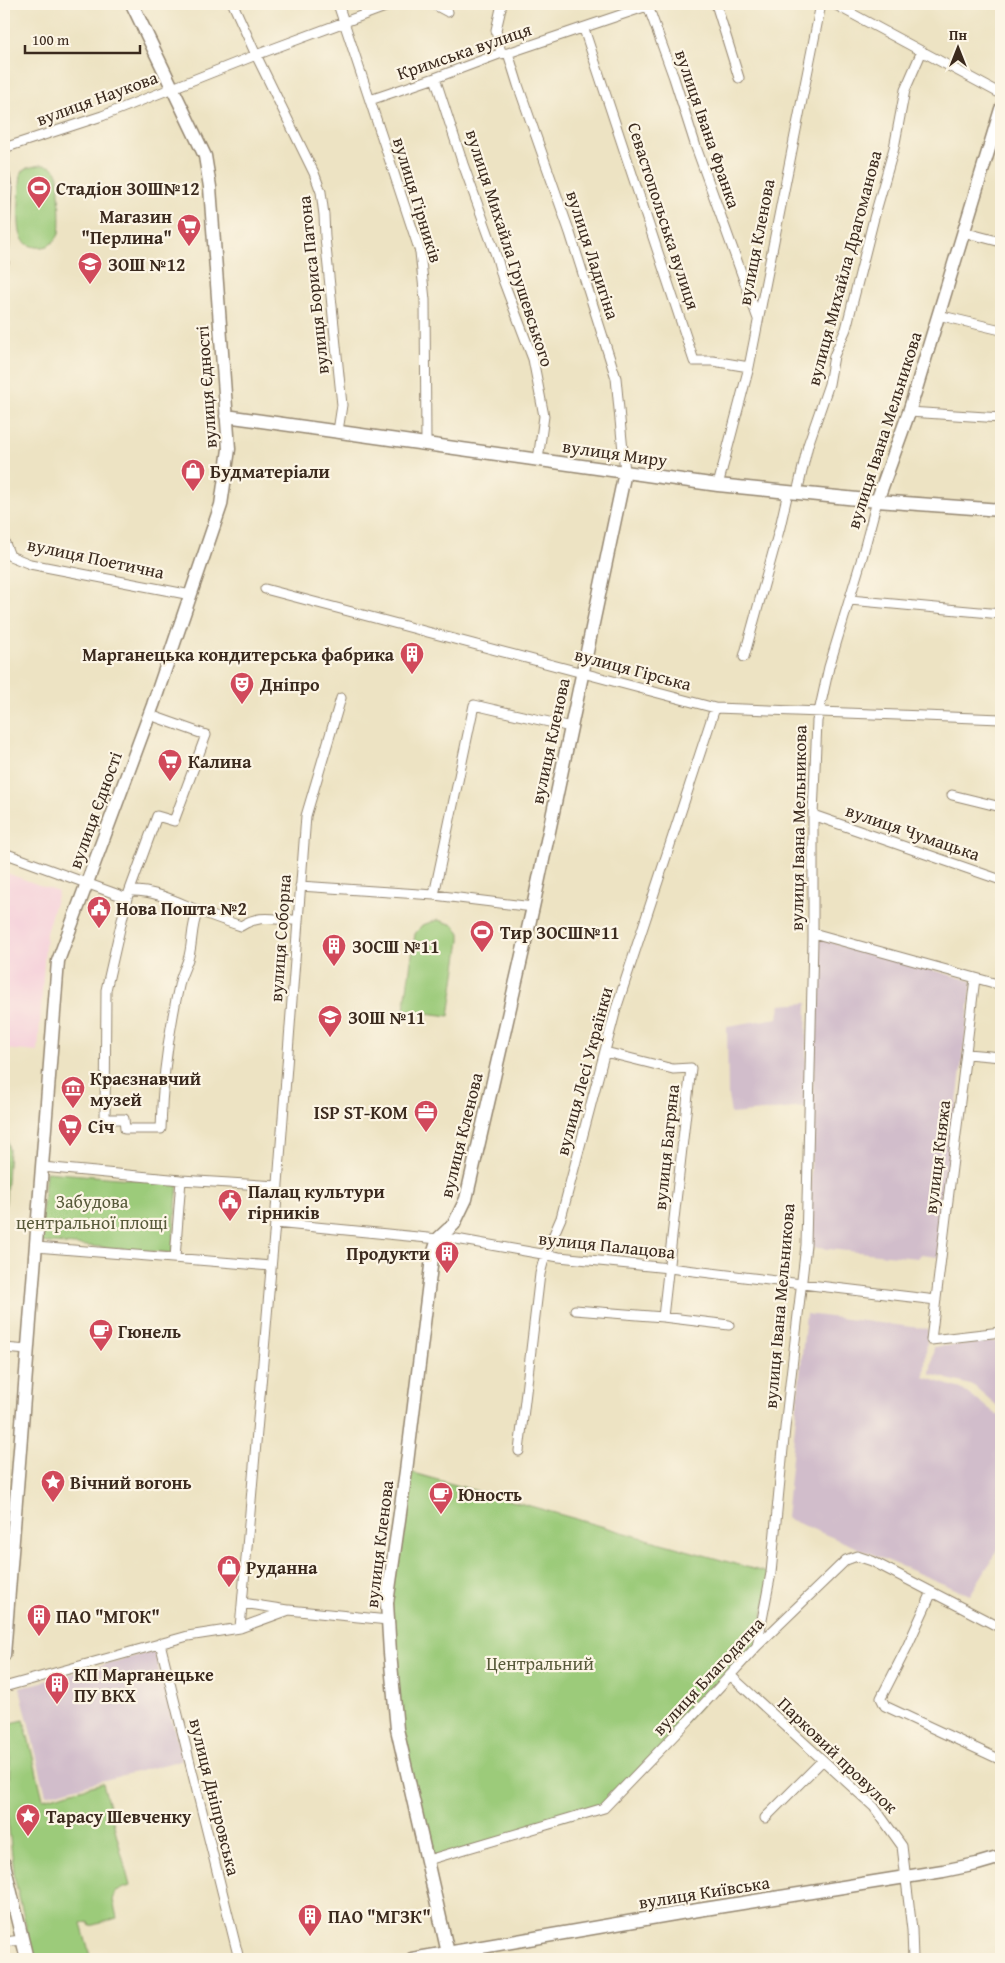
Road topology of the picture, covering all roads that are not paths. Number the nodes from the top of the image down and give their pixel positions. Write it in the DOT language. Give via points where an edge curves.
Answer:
graph roads {
  1 [pos="132,4"];
  2 [pos="234,4"];
  3 [pos="338,4"];
  4 [pos="393,4"];
  5 [pos="433,4"];
  6 [pos="502,4"];
  7 [pos="716,4"];
  8 [pos="821,4"];
  9 [pos="834,4"];
  10 [pos="651,5"];
  11 [pos="448,12"];
  12 [pos="343,22"];
  13 [pos="584,29"];
  14 [pos="922,51"];
  15 [pos="505,53"];
  16 [pos="256,54"];
  17 [pos="435,78"];
  18 [pos="739,78"];
  19 [pos="172,87"];
  20 [pos="1001,94"];
  21 [pos="370,100"];
  22 [pos="1000,111"];
  23 [pos="4,148"];
  24 [pos="4,169"];
  25 [pos="963,232"];
  26 [pos="1001,242"];
  27 [pos="4,263"];
  28 [pos="938,315"];
  29 [pos="758,319"];
  30 [pos="1001,330"];
  31 [pos="749,367"];
  32 [pos="909,412"];
  33 [pos="226,416"];
  34 [pos="1001,418"];
  35 [pos="338,431"];
  36 [pos="426,443"];
  37 [pos="538,460"];
  38 [pos="625,472"];
  39 [pos="718,485"];
  40 [pos="792,492"];
  41 [pos="877,501"];
  42 [pos="1001,510"];
  43 [pos="4,541"];
  44 [pos="265,588"];
  45 [pos="191,595"];
  46 [pos="850,600"];
  47 [pos="1001,614"];
  48 [pos="744,657"];
  49 [pos="583,672"];
  50 [pos="341,698"];
  51 [pos="715,708"];
  52 [pos="819,713"];
  53 [pos="150,714"];
  54 [pos="1001,719"];
  55 [pos="571,727"];
  56 [pos="952,795"];
  57 [pos="1001,807"];
  58 [pos="813,815"];
  59 [pos="4,853"];
  60 [pos="1001,880"];
  61 [pos="87,883"];
  62 [pos="300,886"];
  63 [pos="129,895"];
  64 [pos="434,895"];
  65 [pos="533,907"];
  66 [pos="198,911"];
  67 [pos="298,920"];
  68 [pos="813,933"];
  69 [pos="975,978"];
  70 [pos="1001,985"];
  71 [pos="605,1052"];
  72 [pos="967,1054"];
  73 [pos="1001,1056"];
  74 [pos="42,1168"];
  75 [pos="181,1180"];
  76 [pos="278,1186"];
  77 [pos="275,1223"];
  78 [pos="438,1239"];
  79 [pos="36,1247"];
  80 [pos="545,1255"];
  81 [pos="175,1258"];
  82 [pos="271,1266"];
  83 [pos="669,1268"];
  84 [pos="801,1284"];
  85 [pos="936,1300"];
  86 [pos="575,1310"];
  87 [pos="663,1317"];
  88 [pos="730,1325"];
  89 [pos="1001,1332"];
  90 [pos="4,1348"];
  91 [pos="28,1350"];
  92 [pos="519,1451"];
  93 [pos="932,1592"];
  94 [pos="242,1603"];
  95 [pos="289,1610"];
  96 [pos="388,1620"];
  97 [pos="240,1628"];
  98 [pos="1001,1628"];
  99 [pos="160,1644"];
  100 [pos="757,1646"];
  101 [pos="4,1654"];
  102 [pos="730,1675"];
  103 [pos="4,1687"];
  104 [pos="822,1760"];
  105 [pos="1001,1760"];
  106 [pos="765,1818"];
  107 [pos="1001,1857"];
  108 [pos="428,1860"];
  109 [pos="4,1864"];
  110 [pos="906,1877"];
  111 [pos="22,1940"];
  112 [pos="4,1942"];
  113 [pos="448,1953"];
  114 [pos="27,1959"];
  115 [pos="239,1959"];
  116 [pos="412,1959"];
  117 [pos="913,1959"];
  1 -- 19 [label="street, вулиця Єдності"];
  2 -- 16 [label="street, вулиця Бориса Патона"];
  3 -- 12 [label="street, вулиця Гірників"];
  4 -- 12 [label="street, вулиця Наукова"];
  5 -- 11 [label="street"];
  6 -- 15 [label="street, вулиця Ладигіна" via="496,30"];
  7 -- 18 [label="street"];
  8 -- 29 [label="street, вулиця Кленова"];
  9 -- 14 [label="street"];
  10 -- 13 [label="street, Кримська вулиця"];
  10 -- 29 [label="street, вулиця Івана Франка" via="696,147"];
  12 -- 16 [label="street, вулиця Наукова"];
  12 -- 21 [label="street, вулиця Гірників"];
  13 -- 15 [label="street, Кримська вулиця"];
  13 -- 31 [label="street, Севастопольська вулиця" via="694,361"];
  14 -- 20 [label="street"];
  14 -- 40 [label="street, вулиця Михайла Драгоманова" via="905,90 894,148 846,330 834,356 830,384"];
  15 -- 17 [label="street, Кримська вулиця"];
  15 -- 38 [label="street, вулиця Ладигіна" via="570,233 616,378"];
  16 -- 19 [label="street, вулиця Наукова"];
  16 -- 35 [label="street, вулиця Бориса Патона" via="320,192 342,405"];
  17 -- 21 [label="street, Кримська вулиця"];
  17 -- 37 [label="street, вулиця Михайла Грушевського" via="532,359 544,416"];
  19 -- 23 [label="street, вулиця Наукова" via="102,116"];
  19 -- 33 [label="street, вулиця Єдності" via="205,156"];
  21 -- 36 [label="street, вулиця Гірників" via="422,262"];
  22 -- 25 [label="street, вулиця Івана Мельникова"];
  24 -- 27 [label="street" via="7,187"];
  25 -- 26 [label="street"];
  25 -- 28 [label="street, вулиця Івана Мельникова"];
  28 -- 30 [label="street"];
  28 -- 32 [label="street, вулиця Івана Мельникова"];
  29 -- 31 [label="street, вулиця Кленова"];
  31 -- 39 [label="street, вулиця Кленова"];
  32 -- 34 [label="street"];
  32 -- 41 [label="street, вулиця Івана Мельникова"];
  33 -- 35 [label="street, вулиця Миру"];
  33 -- 45 [label="street, вулиця Єдності" via="229,449 221,504"];
  35 -- 36 [label="street, вулиця Миру"];
  36 -- 37 [label="street, вулиця Миру"];
  37 -- 38 [label="street, вулиця Миру"];
  38 -- 39 [label="street, вулиця Миру"];
  38 -- 49 [label="street, вулиця Кленова"];
  39 -- 40 [label="street, вулиця Миру"];
  40 -- 41 [label="street, вулиця Миру"];
  40 -- 48 [label="street, вулиця Михайла Драгоманова"];
  41 -- 42 [label="street, вулиця Миру"];
  41 -- 46 [label="street, вулиця Івана Мельникова"];
  43 -- 45 [label="street, вулиця Поетична" via="10,556 30,564"];
  44 -- 49 [label="street, вулиця Гірська"];
  45 -- 53 [label="street, вулиця Єдності"];
  46 -- 47 [label="street"];
  46 -- 52 [label="street, вулиця Івана Мельникова" via="827,674"];
  49 -- 51 [label="street, вулиця Гірська"];
  49 -- 55 [label="street, вулиця Кленова"];
  50 -- 62 [label="street, вулиця Соборна" via="306,816"];
  51 -- 52 [label="street, вулиця Гірська"];
  51 -- 71 [label="street, вулиця Лесі Українки" via="616,1009"];
  52 -- 54 [label="street, вулиця Гірська"];
  52 -- 58 [label="street, вулиця Івана Мельникова"];
  53 -- 61 [label="street, вулиця Єдності"];
  53 -- 63 [label="street" via="206,735 174,822 157,816"];
  55 -- 64 [label="street" via="474,704"];
  55 -- 65 [label="street, вулиця Кленова"];
  56 -- 57 [label="street"];
  58 -- 60 [label="street, вулиця Чумацька"];
  58 -- 68 [label="street, вулиця Івана Мельникова"];
  59 -- 61 [label="street"];
  61 -- 63 [label="street"];
  61 -- 74 [label="street, вулиця Єдності" via="58,961"];
  62 -- 64 [label="street"];
  62 -- 67 [label="street, вулиця Соборна"];
  63 -- 66 [label="street" via="142,890 160,894"];
  63 -- 66 [label="street" via="106,990 105,1047 105,1118 124,1119 125,1129 161,1130 170,1027"];
  64 -- 65 [label="street"];
  65 -- 78 [label="street, вулиця Кленова" via="466,1199 454,1224"];
  66 -- 67 [label="street" via="241,926 263,917"];
  67 -- 76 [label="street, вулиця Соборна"];
  68 -- 69 [label="street"];
  68 -- 84 [label="street, вулиця Івана Мельникова" via="806,1246"];
  69 -- 70 [label="street"];
  69 -- 72 [label="street, вулиця Княжа"];
  71 -- 80 [label="street, вулиця Лесі Українки" via="561,1218"];
  71 -- 83 [label="street, вулиця Багряна" via="673,1069 691,1068"];
  72 -- 73 [label="street"];
  72 -- 85 [label="street, вулиця Княжа"];
  74 -- 75 [label="street"];
  74 -- 79 [label="street, вулиця Єдності"];
  75 -- 76 [label="street"];
  75 -- 81 [label="street"];
  76 -- 77 [label="street, вулиця Соборна"];
  77 -- 78 [label="street, вулиця Палацова"];
  77 -- 82 [label="street, вулиця Соборна"];
  78 -- 80 [label="street, вулиця Палацова"];
  78 -- 96 [label="street, вулиця Кленова" via="432,1258 387,1603"];
  79 -- 81 [label="street"];
  79 -- 91 [label="street, вулиця Єдності"];
  80 -- 83 [label="street, вулиця Палацова"];
  80 -- 92 [label="street, вулиця Лесі Українки"];
  81 -- 82 [label="street"];
  82 -- 94 [label="street, вулиця Соборна"];
  83 -- 84 [label="street, вулиця Палацова"];
  83 -- 87 [label="street, вулиця Багряна"];
  84 -- 85 [label="street, вулиця Палацова"];
  84 -- 100 [label="street, вулиця Івана Мельникова" via="771,1574"];
  85 -- 89 [label="street, вулиця Княжа" via="931,1340"];
  86 -- 87 [label="street"];
  87 -- 88 [label="street"];
  90 -- 91 [label="street"];
  91 -- 101 [label="street, вулиця Єдності"];
  93 -- 98 [label="street, вулиця Благодатна"];
  93 -- 100 [label="street, вулиця Благодатна" via="857,1556 846,1560"];
  93 -- 105 [label="street" via="881,1698 882,1702 884,1706"];
  94 -- 95 [label="street"];
  94 -- 97 [label="street, вулиця Соборна"];
  95 -- 96 [label="street"];
  95 -- 97 [label="street"];
  96 -- 108 [label="street, вулиця Кленова" via="398,1729"];
  97 -- 99 [label="street"];
  99 -- 103 [label="street"];
  99 -- 115 [label="street, вулиця Дніпровська"];
  100 -- 102 [label="street, вулиця Благодатна"];
  102 -- 104 [label="street, Парковий провулок"];
  102 -- 108 [label="street, вулиця Благодатна" via="604,1808"];
  104 -- 106 [label="street"];
  104 -- 110 [label="street, Парковий провулок" via="890,1826 902,1846"];
  107 -- 110 [label="street, вулиця Київська"];
  108 -- 113 [label="street, вулиця Кленова"];
  109 -- 111 [label="street"];
  110 -- 113 [label="street, вулиця Київська"];
  110 -- 117 [label="street, Парковий провулок"];
  111 -- 112 [label="street"];
  111 -- 114 [label="street"];
  113 -- 116 [label="street, вулиця Київська"];
}
